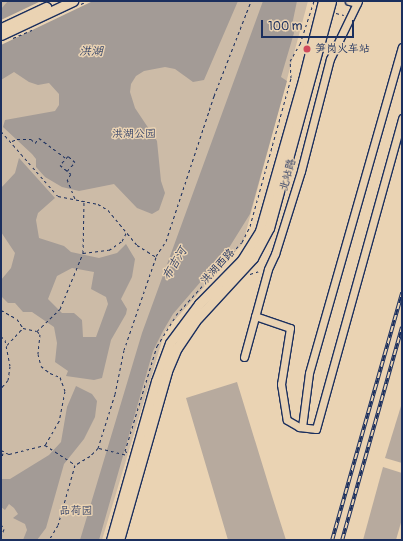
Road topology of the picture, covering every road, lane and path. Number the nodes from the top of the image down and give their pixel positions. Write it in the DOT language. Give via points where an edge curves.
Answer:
graph roads {
  1 [pos="60,1"];
  2 [pos="73,1"];
  3 [pos="251,1"];
  4 [pos="315,1"];
  5 [pos="323,1"];
  6 [pos="331,1"];
  7 [pos="349,1"];
  8 [pos="358,2"];
  9 [pos="335,13"];
  10 [pos="345,15"];
  11 [pos="1,28"];
  12 [pos="1,35"];
  13 [pos="402,47"];
  14 [pos="402,118"];
  15 [pos="1,131"];
  16 [pos="12,142"];
  17 [pos="66,158"];
  18 [pos="67,171"];
  19 [pos="76,200"];
  20 [pos="84,201"];
  21 [pos="126,232"];
  22 [pos="1,241"];
  23 [pos="1,247"];
  24 [pos="82,253"];
  25 [pos="156,257"];
  26 [pos="259,271"];
  27 [pos="248,274"];
  28 [pos="1,310"];
  29 [pos="255,316"];
  30 [pos="23,328"];
  31 [pos="37,331"];
  32 [pos="1,336"];
  33 [pos="7,345"];
  34 [pos="244,357"];
  35 [pos="1,388"];
  36 [pos="302,427"];
  37 [pos="45,445"];
  38 [pos="98,448"];
  39 [pos="1,450"];
  40 [pos="3,452"];
  41 [pos="1,461"];
  42 [pos="75,465"];
  43 [pos="1,524"];
  44 [pos="1,536"];
  45 [pos="49,540"];
  46 [pos="111,540"];
  47 [pos="119,540"];
  1 -- 11 [label="main road"];
  2 -- 12 [label="main road"];
  3 -- 25 [label="path" via="214,96 166,241"];
  4 -- 38 [label="path" via="300,44 290,61 291,78 250,226 242,242 176,315 158,346 125,451 128,452 127,455"];
  5 -- 46 [label="main road, 洪湖西路" via="260,231 242,260 199,304 170,343 156,381"];
  6 -- 47 [label="main road, 洪湖西路" via="269,228 253,258 195,321 177,348 167,371"];
  7 -- 8 [label="street"];
  8 -- 29 [label="street, 北站路" via="330,59 301,171"];
  9 -- 10 [label="path"];
  13 -- 36 [label="street" via="309,373"];
  14 -- 36 [label="street" via="316,429"];
  15 -- 16 [label="path"];
  16 -- 17 [label="path" via="17,139 31,139 35,143 39,138"];
  16 -- 19 [label="path" via="58,196"];
  17 -- 18 [label="path" via="60,165"];
  17 -- 18 [label="path" via="68,156 75,162"];
  18 -- 19 [label="path" via="71,174 67,179"];
  19 -- 20 [label="path"];
  20 -- 21 [label="path" via="108,210"];
  20 -- 24 [label="path"];
  21 -- 24 [label="path" via="122,240 109,250"];
  21 -- 25 [label="path" via="137,245"];
  22 -- 23 [label="path"];
  24 -- 31 [label="path" via="60,309"];
  25 -- 38 [label="path" via="124,350 115,394"];
  26 -- 27 [label="path"];
  28 -- 30 [label="path" via="17,319"];
  29 -- 34 [label="street, 北站路"];
  29 -- 36 [label="street" via="290,328 281,384 287,420"];
  30 -- 31 [label="path"];
  30 -- 33 [label="path"];
  31 -- 37 [label="path" via="40,334 38,354 41,366 60,378 65,391 59,420"];
  32 -- 33 [label="path"];
  33 -- 35 [label="path" via="10,372"];
  37 -- 40 [label="path" via="16,453"];
  37 -- 42 [label="path"];
  38 -- 42 [label="path"];
  39 -- 40 [label="path"];
  40 -- 41 [label="path"];
  42 -- 45 [label="path" via="58,525"];
  43 -- 44 [label="path" via="4,529"];
}
